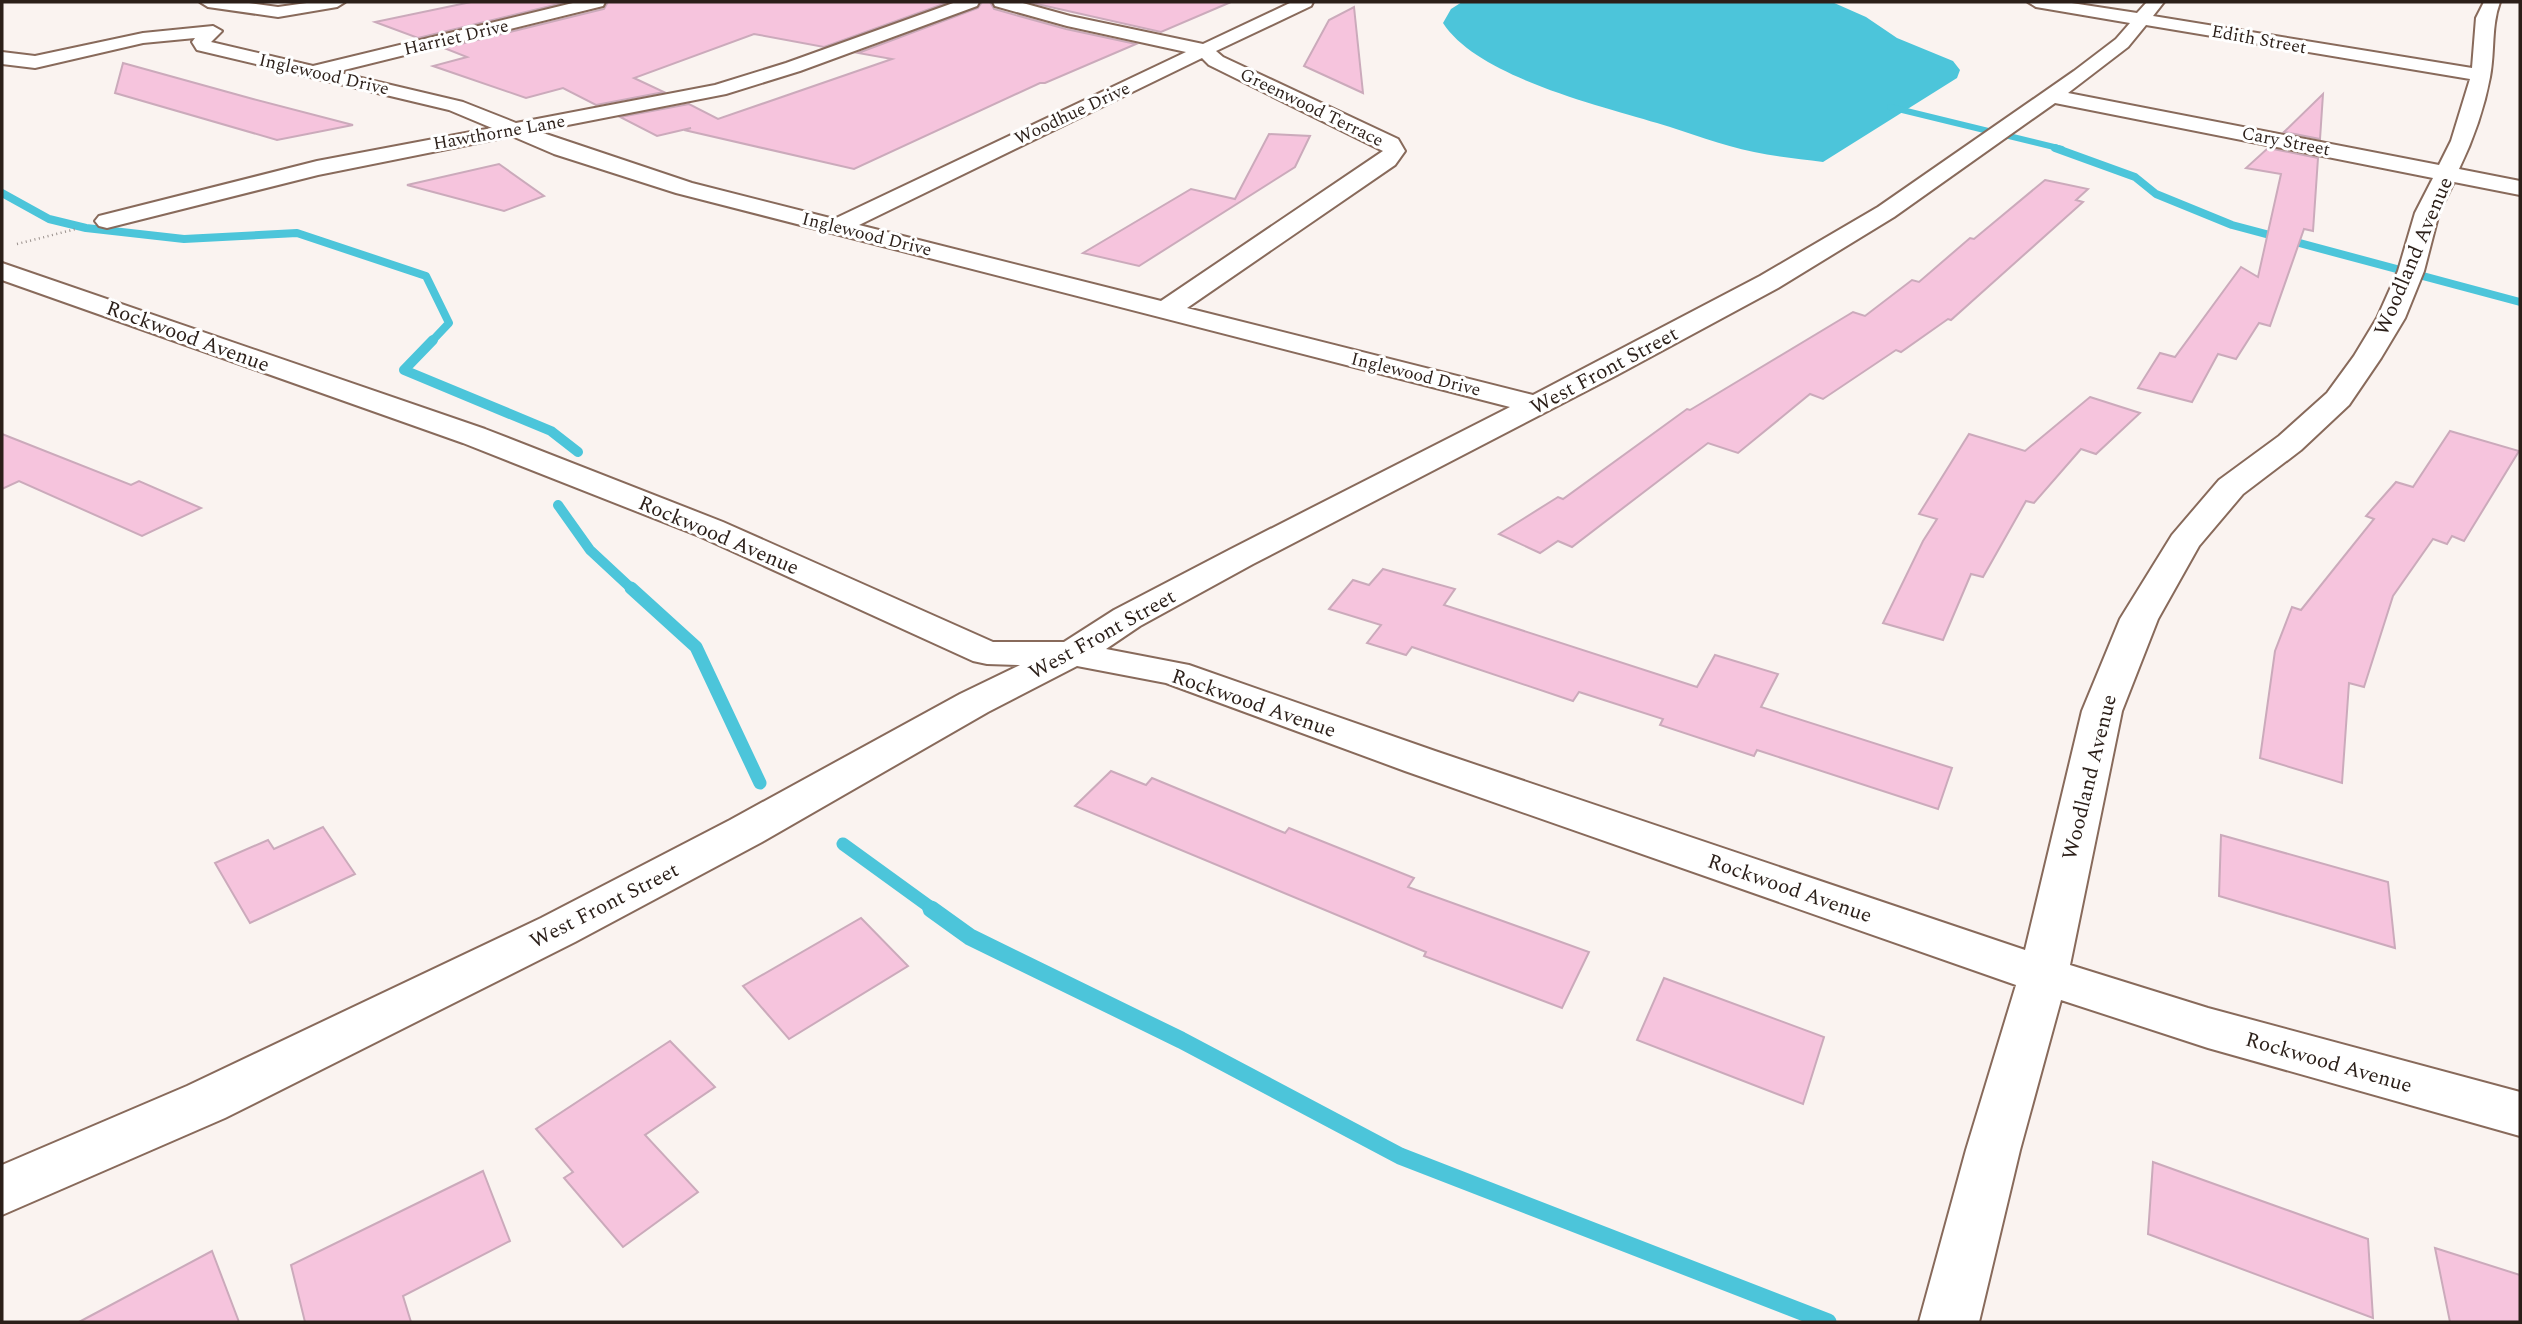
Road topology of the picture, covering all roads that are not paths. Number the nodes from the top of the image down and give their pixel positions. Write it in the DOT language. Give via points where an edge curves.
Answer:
graph roads {
  1 [pos="208,2"];
  2 [pos="262,2"];
  3 [pos="337,2"];
  4 [pos="597,2"];
  5 [pos="971,2"];
  6 [pos="1001,2"];
  7 [pos="1305,2"];
  8 [pos="2036,2"];
  9 [pos="2492,2"];
  10 [pos="244,7"];
  11 [pos="2149,11"];
  12 [pos="208,38"];
  13 [pos="54,40"];
  14 [pos="1204,50"];
  15 [pos="5,59"];
  16 [pos="315,71"];
  17 [pos="2481,75"];
  18 [pos="2051,96"];
  19 [pos="514,129"];
  20 [pos="2448,172"];
  21 [pos="2520,188"];
  22 [pos="107,221"];
  23 [pos="838,226"];
  24 [pos="2,271"];
  25 [pos="1166,310"];
  26 [pos="1537,405"];
  27 [pos="1072,654"];
  28 [pos="2043,975"];
  29 [pos="2520,1114"];
  30 [pos="2,1191"];
  31 [pos="1949,1322"];
  1 -- 10 [label="street"];
  2 -- 10 [label="street"];
  3 -- 10 [label="street" via="294,11"];
  4 -- 16 [label="street, Harriet Drive"];
  5 -- 19 [label="street, Hawthorne Lane" via="729,87"];
  6 -- 14 [label="street, Greenwood Terrace"];
  7 -- 14 [label="street, Woodhue Drive"];
  8 -- 11 [label="street, Edith Street"];
  9 -- 17 [label="street, Woodland Avenue" via="2485,18"];
  10 -- 12 [label="street" via="211,16 206,24"];
  11 -- 17 [label="street, Edith Street"];
  11 -- 18 [label="street, West Front Street" via="2122,43"];
  12 -- 15 [label="street, Inglewood Drive" via="143,38 35,62"];
  12 -- 16 [label="street, Inglewood Drive"];
  13 -- 15 [label="street"];
  14 -- 23 [label="street, Woodhue Drive"];
  14 -- 25 [label="street, Greenwood Terrace" via="1216,61 1380,137 1394,151"];
  16 -- 19 [label="street, Inglewood Drive" via="456,106"];
  17 -- 20 [label="street, Woodland Avenue"];
  18 -- 20 [label="street, Cary Street"];
  18 -- 26 [label="street, West Front Street" via="1886,212 1769,282"];
  19 -- 22 [label="street, Hawthorne Lane" via="317,168"];
  19 -- 23 [label="street, Inglewood Drive" via="618,169"];
  20 -- 21 [label="street, Cary Street"];
  20 -- 28 [label="street, Woodland Avenue" via="2427,213 2411,271 2391,318 2367,358 2338,399 2231,487 2184,542 2139,619 2102,711"];
  23 -- 25 [label="street, Inglewood Drive"];
  24 -- 27 [label="street, Rockwood Avenue" via="474,436 710,529 988,653"];
  25 -- 26 [label="street, Inglewood Drive"];
  26 -- 27 [label="street, West Front Street" via="1127,618"];
  27 -- 28 [label="street, Rockwood Avenue" via="1175,673"];
  27 -- 30 [label="street, West Front Street" via="558,930 206,1102"];
  28 -- 29 [label="street, Rockwood Avenue" via="2208,1028"];
  28 -- 31 [label="street, Woodland Avenue"];
}
